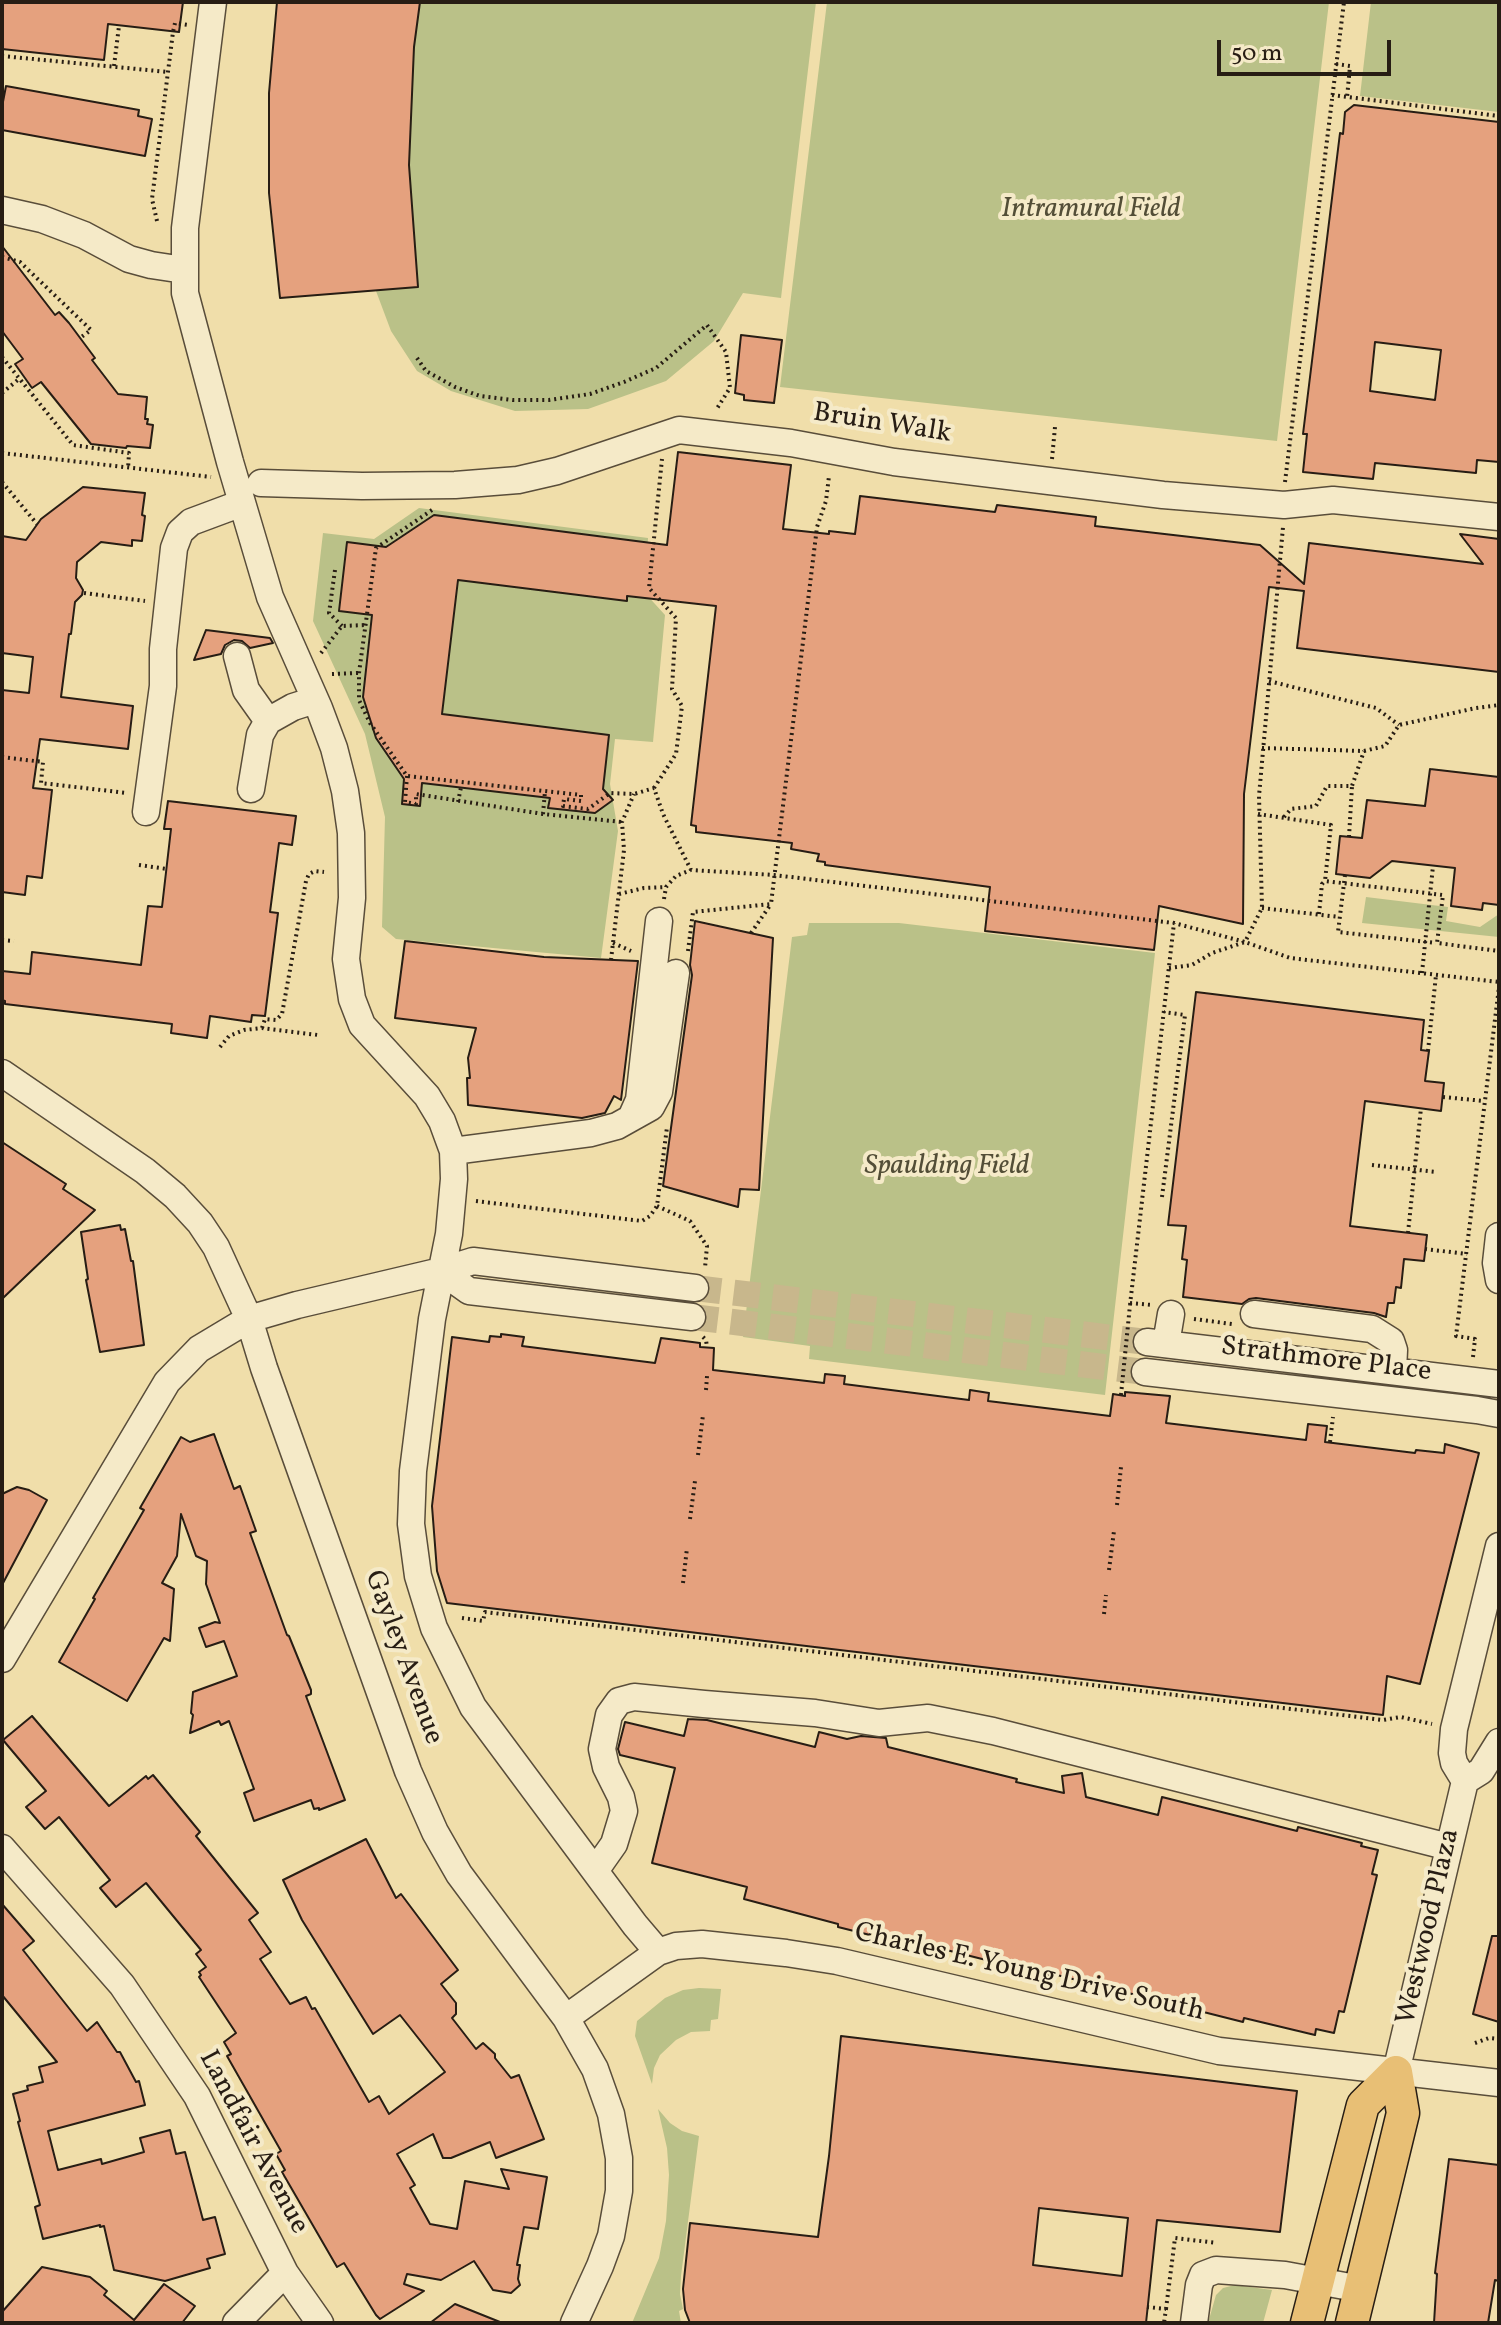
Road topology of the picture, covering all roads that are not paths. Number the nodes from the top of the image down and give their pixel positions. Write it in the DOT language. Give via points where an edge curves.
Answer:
graph roads {
  1 [pos="213,2"];
  2 [pos="2,210"];
  3 [pos="184,270"];
  4 [pos="261,483"];
  5 [pos="242,503"];
  6 [pos="1499,517"];
  7 [pos="237,656"];
  8 [pos="315,700"];
  9 [pos="268,721"];
  10 [pos="251,789"];
  11 [pos="147,804"];
  12 [pos="659,921"];
  13 [pos="681,966"];
  14 [pos="2,1073"];
  15 [pos="631,1118"];
  16 [pos="453,1151"];
  17 [pos="1499,1236"];
  18 [pos="441,1271"];
  19 [pos="1499,1279"];
  20 [pos="695,1288"];
  21 [pos="1171,1314"];
  22 [pos="1254,1314"];
  23 [pos="692,1317"];
  24 [pos="249,1319"];
  25 [pos="1393,1371"];
  26 [pos="1145,1372"];
  27 [pos="1499,1384"];
  28 [pos="1499,1414"];
  29 [pos="1499,1546"];
  30 [pos="2,1659"];
  31 [pos="1499,1742"];
  32 [pos="1465,1781"];
  33 [pos="1449,1847"];
  34 [pos="2,1848"];
  35 [pos="595,1871"];
  36 [pos="658,1952"];
  37 [pos="566,2018"];
  38 [pos="1396,2072"];
  39 [pos="1499,2083"];
  40 [pos="285,2273"];
  41 [pos="1318,2281"];
  42 [pos="1361,2289"];
  43 [pos="236,2323"];
  44 [pos="320,2323"];
  45 [pos="574,2323"];
  46 [pos="1194,2323"];
  47 [pos="1307,2323"];
  48 [pos="1352,2323"];
  1 -- 3 [label="street"];
  2 -- 3 [label="street" via="84,235 129,259"];
  3 -- 5 [label="street" via="192,323"];
  4 -- 6 [label="street, Bruin Walk" via="455,485 518,480 679,430 1163,495 1284,505 1333,500"];
  5 -- 8 [label="street" via="270,597"];
  5 -- 11 [label="street" via="191,522 174,548"];
  7 -- 9 [label="street" via="246,690"];
  8 -- 9 [label="street"];
  8 -- 16 [label="street" via="334,748 351,833 346,959 352,999 362,1025 427,1096"];
  9 -- 10 [label="street" via="260,735"];
  12 -- 15 [label="street" via="639,1100"];
  13 -- 15 [label="street" via="659,1092 651,1107"];
  14 -- 24 [label="street, Gayley Avenue" via="175,1196 216,1247"];
  15 -- 16 [label="street" via="591,1133"];
  16 -- 18 [label="street" via="449,1234"];
  17 -- 19 [label="street"];
  18 -- 20 [label="street" via="473,1261"];
  18 -- 23 [label="street" via="469,1291"];
  18 -- 24 [label="street"];
  18 -- 35 [label="street" via="413,1471 411,1524 418,1576 434,1628 473,1707"];
  21 -- 25 [label="street, Strathmore Place" via="1156,1343"];
  22 -- 25 [label="street" via="1372,1329 1391,1341"];
  24 -- 30 [label="street" via="199,1349 167,1382"];
  24 -- 37 [label="street, Gayley Avenue" via="408,1771 435,1832 459,1874"];
  25 -- 27 [label="street, Strathmore Place"];
  26 -- 28 [label="street, Strathmore Place"];
  29 -- 32 [label="street" via="1456,1720 1452,1753"];
  31 -- 32 [label="street" via="1481,1771"];
  32 -- 33 [label="street, Westwood Plaza"];
  33 -- 35 [label="street" via="928,1718 879,1723 634,1697 619,1701 609,1715 602,1749 624,1811 614,1844"];
  33 -- 38 [label="street, Westwood Plaza"];
  34 -- 40 [label="street, Landfair Avenue" via="122,1985 197,2096"];
  35 -- 36 [label="street"];
  36 -- 37 [label="street, Charles E. Young Drive South"];
  36 -- 38 [label="street, Charles E. Young Drive South" via="702,1944 786,1953 883,1971 1194,2046"];
  37 -- 45 [label="street, Gayley Avenue" via="595,2069 619,2158 611,2236"];
  38 -- 39 [label="street, Charles E. Young Drive South"];
  38 -- 41 [label="main road" via="1363,2105"];
  38 -- 42 [label="main road, Westwood Plaza" via="1403,2113"];
  40 -- 43 [label="street"];
  40 -- 44 [label="street, Landfair Avenue"];
  41 -- 42 [label="street"];
  41 -- 46 [label="street" via="1216,2270 1203,2275"];
  41 -- 47 [label="main road"];
  42 -- 48 [label="main road, Westwood Plaza"];
}
